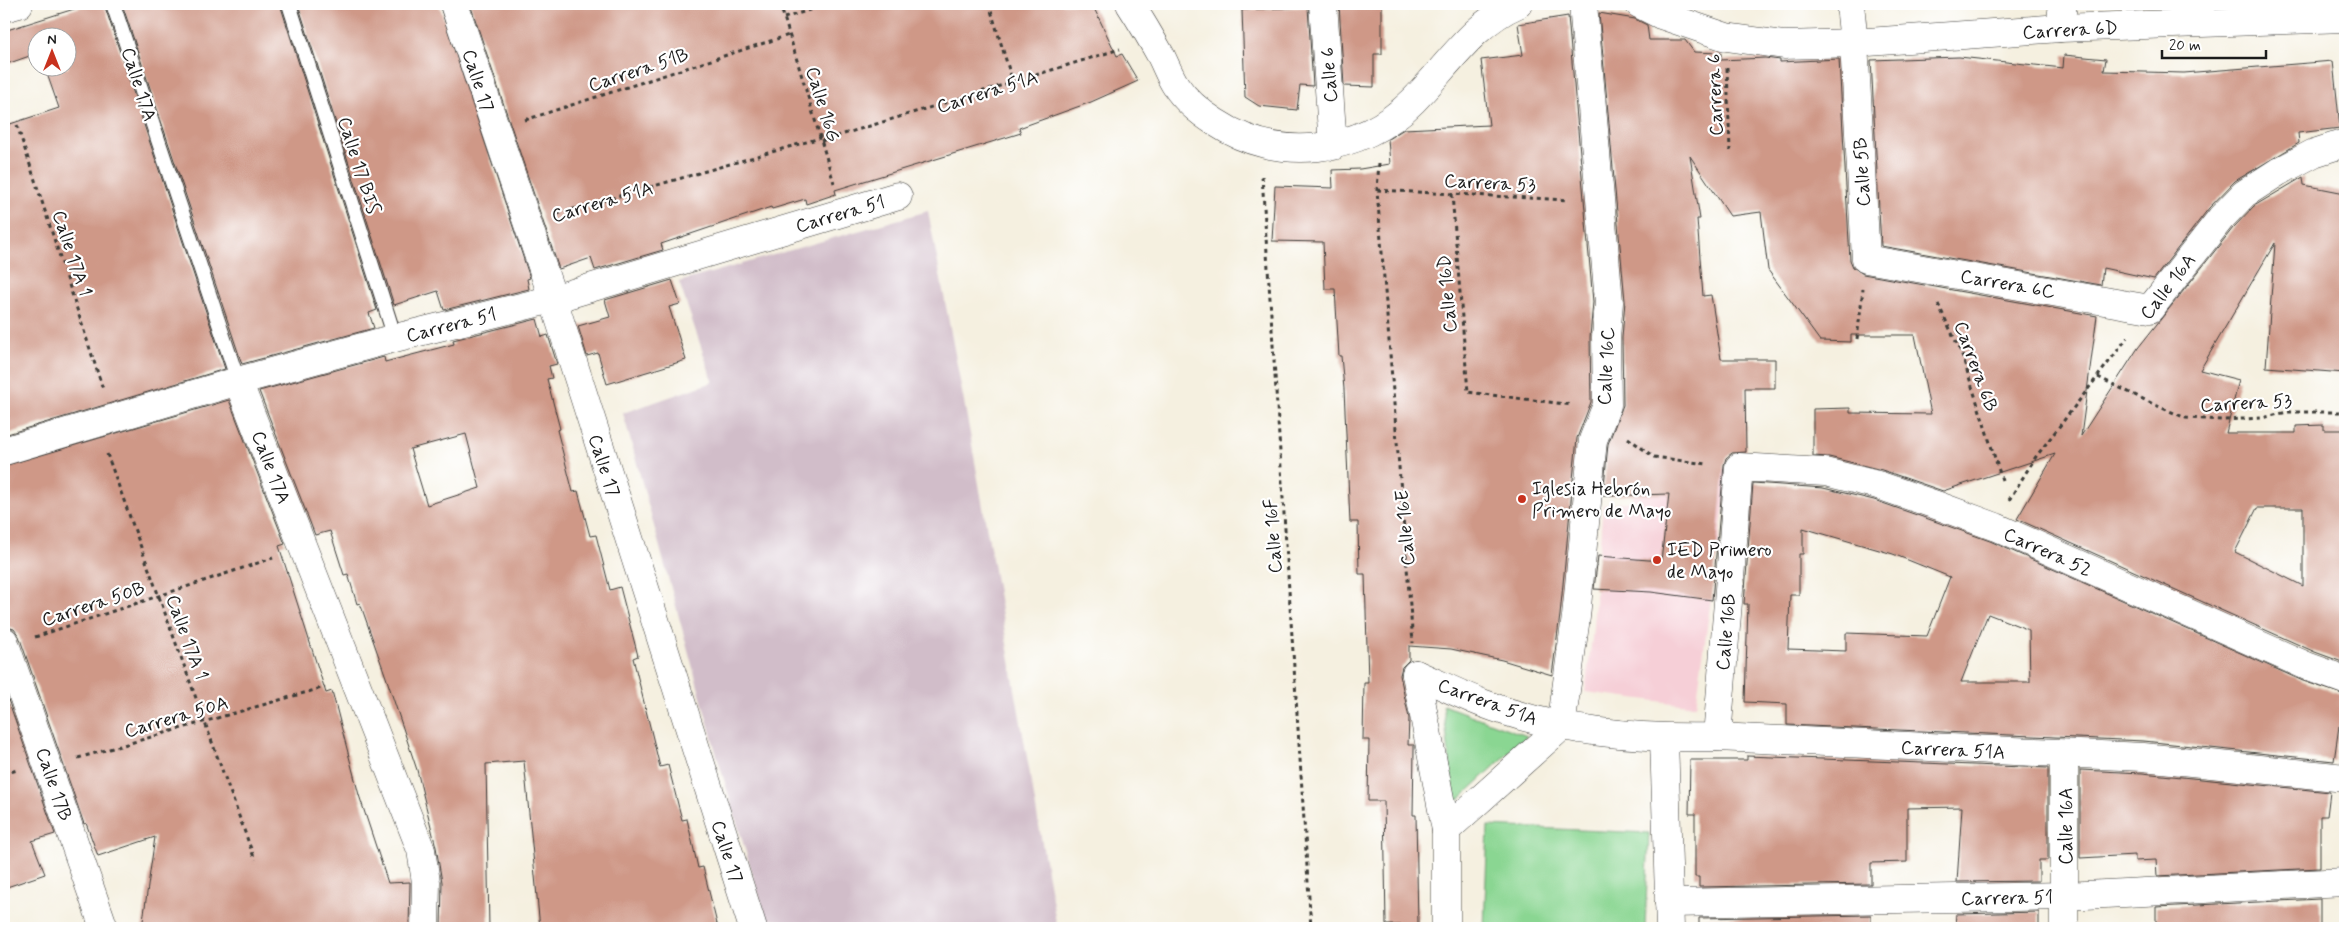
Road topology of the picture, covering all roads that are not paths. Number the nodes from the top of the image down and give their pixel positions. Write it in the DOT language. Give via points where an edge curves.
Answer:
graph roads {
  1 [pos="20,4"];
  2 [pos="113,4"];
  3 [pos="289,4"];
  4 [pos="454,4"];
  5 [pos="1130,4"];
  6 [pos="1324,4"];
  7 [pos="1518,4"];
  8 [pos="1583,4"];
  9 [pos="1639,4"];
  10 [pos="1850,4"];
  11 [pos="4,8"];
  12 [pos="2061,16"];
  13 [pos="2345,18"];
  14 [pos="1854,43"];
  15 [pos="2345,143"];
  16 [pos="1333,146"];
  17 [pos="898,196"];
  18 [pos="1866,259"];
  19 [pos="552,299"];
  20 [pos="2150,309"];
  21 [pos="395,338"];
  22 [pos="238,381"];
  23 [pos="4,451"];
  24 [pos="1739,467"];
  25 [pos="5,644"];
  26 [pos="2345,680"];
  27 [pos="1561,727"];
  28 [pos="1717,738"];
  29 [pos="1664,739"];
  30 [pos="2064,755"];
  31 [pos="2345,778"];
  32 [pos="1446,830"];
  33 [pos="2345,882"];
  34 [pos="2065,896"];
  35 [pos="1670,916"];
  36 [pos="104,928"];
  37 [pos="425,928"];
  38 [pos="753,928"];
  39 [pos="1446,928"];
  40 [pos="2064,928"];
  1 -- 11 [label="street"];
  2 -- 22 [label="lane, Calle 17A"];
  3 -- 21 [label="lane, Calle 17 BIS"];
  4 -- 19 [label="street, Calle 17"];
  5 -- 16 [label="street" via="1177,87 1201,112 1231,133 1260,143 1301,149"];
  6 -- 16 [label="street, Calle 6"];
  7 -- 16 [label="street" via="1481,26 1412,101 1383,125"];
  8 -- 27 [label="street, Calle 16C" via="1609,302 1607,405 1593,440 1576,616"];
  9 -- 14 [label="street, Carrera 6D" via="1726,37 1784,46"];
  10 -- 14 [label="street, Calle 5B"];
  12 -- 13 [label="street, Carrera 6D"];
  12 -- 14 [label="street, Carrera 6D"];
  14 -- 18 [label="street, Calle 5B"];
  15 -- 20 [label="street, Calle 16A" via="2314,153 2244,194 2221,218"];
  17 -- 19 [label="street, Carrera 51"];
  18 -- 20 [label="street, Carrera 6C"];
  19 -- 21 [label="street, Carrera 51"];
  19 -- 38 [label="street, Calle 17"];
  21 -- 22 [label="street, Carrera 51"];
  22 -- 23 [label="street, Carrera 51"];
  22 -- 37 [label="street, Calle 17A" via="421,850 426,882"];
  24 -- 26 [label="street, Carrera 52" via="1825,472 1931,503 1996,527 2309,667"];
  24 -- 28 [label="street, Calle 16B"];
  25 -- 36 [label="street, Calle 17B"];
  27 -- 29 [label="street, Carrera 51A"];
  27 -- 32 [label="street, Carrera 51A"];
  27 -- 32 [label="street, Carrera 51A" via="1482,703 1416,674"];
  28 -- 29 [label="street, Carrera 51A"];
  28 -- 30 [label="street, Carrera 51A"];
  29 -- 35 [label="street"];
  30 -- 31 [label="street, Carrera 51A" via="2143,758"];
  30 -- 34 [label="street, Calle 16A"];
  32 -- 39 [label="street"];
  33 -- 34 [label="street, Carrera 51"];
  34 -- 35 [label="street, Carrera 51"];
  34 -- 40 [label="street, Calle 16A"];
}
